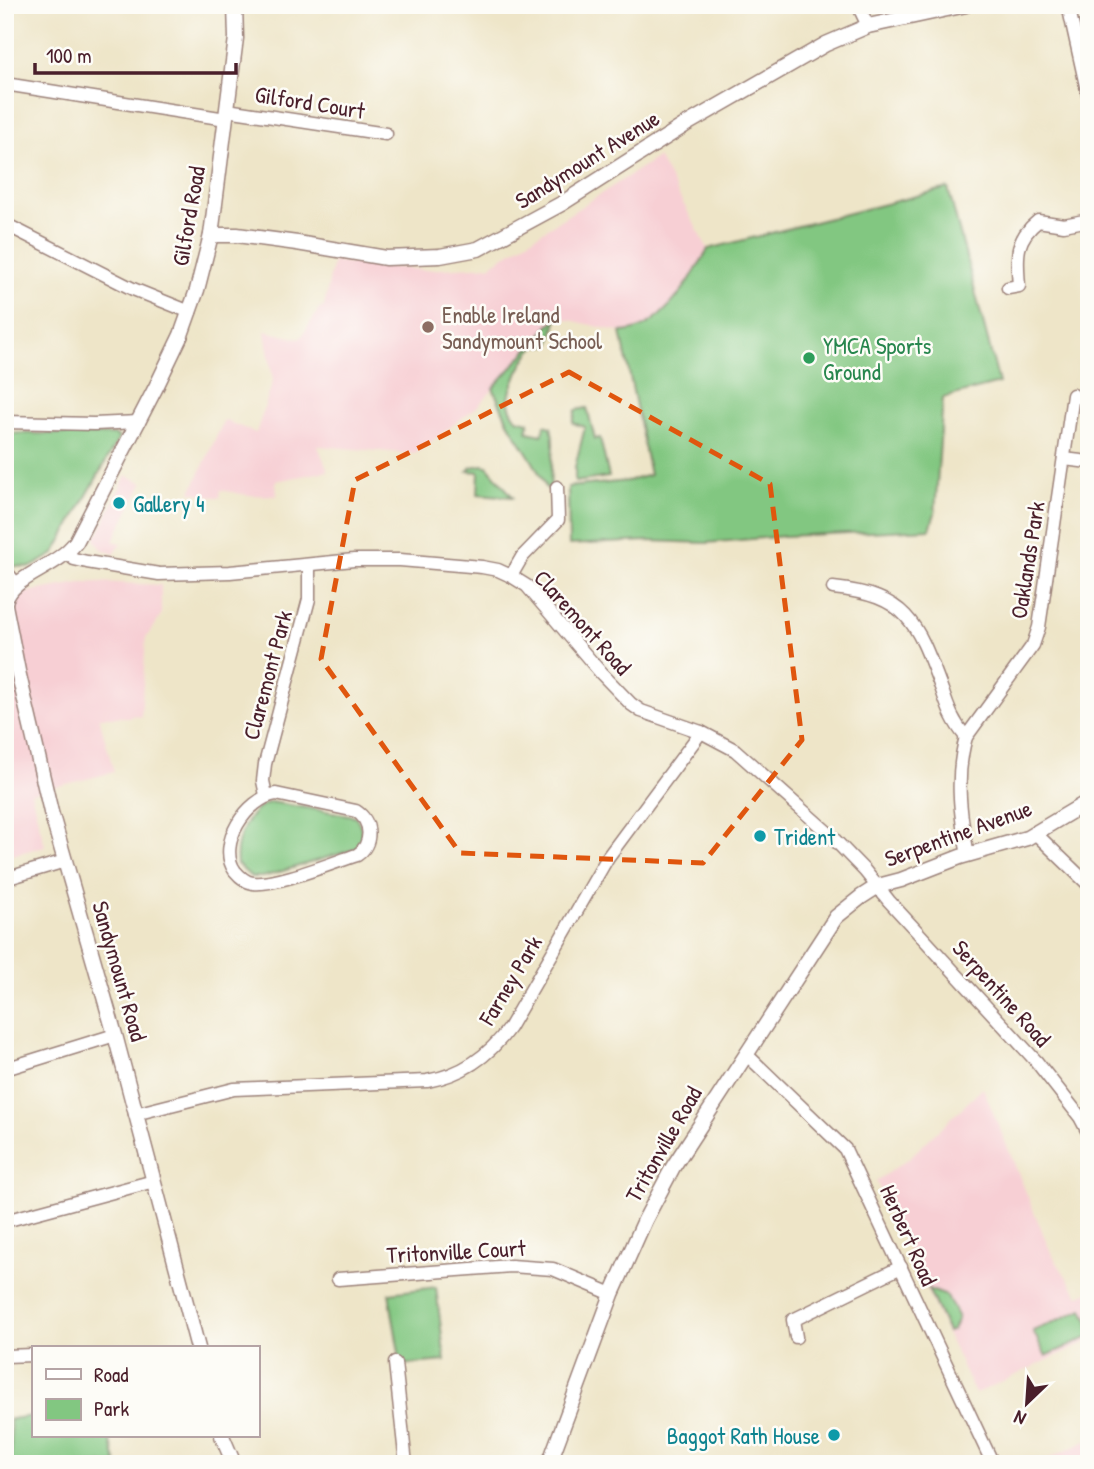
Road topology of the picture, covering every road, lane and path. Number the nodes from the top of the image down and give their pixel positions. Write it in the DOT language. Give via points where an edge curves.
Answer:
graph roads {
  1 [pos="235,5"];
  2 [pos="858,5"];
  3 [pos="967,5"];
  4 [pos="1068,5"];
  5 [pos="868,26"];
  6 [pos="5,84"];
  7 [pos="1089,99"];
  8 [pos="226,115"];
  9 [pos="386,134"];
  10 [pos="1089,220"];
  11 [pos="5,224"];
  12 [pos="211,235"];
  13 [pos="1008,288"];
  14 [pos="190,312"];
  15 [pos="1073,395"];
  16 [pos="5,422"];
  17 [pos="139,422"];
  18 [pos="1064,459"];
  19 [pos="1089,462"];
  20 [pos="557,487"];
  21 [pos="68,554"];
  22 [pos="309,565"];
  23 [pos="5,570"];
  24 [pos="511,576"];
  25 [pos="16,584"];
  26 [pos="833,589"];
  27 [pos="5,604"];
  28 [pos="701,732"];
  29 [pos="966,737"];
  30 [pos="266,796"];
  31 [pos="1089,801"];
  32 [pos="1035,833"];
  33 [pos="968,855"];
  34 [pos="65,861"];
  35 [pos="5,879"];
  36 [pos="1089,885"];
  37 [pos="878,886"];
  38 [pos="115,1035"];
  39 [pos="746,1054"];
  40 [pos="5,1069"];
  41 [pos="135,1114"];
  42 [pos="1089,1134"];
  43 [pos="153,1181"];
  44 [pos="5,1221"];
  45 [pos="901,1267"];
  46 [pos="338,1279"];
  47 [pos="612,1294"];
  48 [pos="796,1337"];
  49 [pos="197,1346"];
  50 [pos="32,1355"];
  51 [pos="5,1356"];
  52 [pos="395,1363"];
  53 [pos="223,1438"];
  54 [pos="234,1464"];
  55 [pos="406,1464"];
  56 [pos="549,1464"];
  57 [pos="993,1464"];
  1 -- 8 [label="street, Gilford Road" via="236,38"];
  2 -- 5 [label="street"];
  3 -- 5 [label="street, Sandymount Avenue"];
  4 -- 7 [label="street"];
  5 -- 12 [label="street, Sandymount Avenue" via="814,51 478,249 386,258 285,241"];
  6 -- 8 [label="street, Gilford Court"];
  8 -- 9 [label="street, Gilford Court"];
  8 -- 12 [label="street, Gilford Road"];
  10 -- 13 [label="street" via="1064,225 1038,221 1028,228 1017,248 1019,286"];
  11 -- 14 [label="street" via="133,289"];
  12 -- 14 [label="street, Gilford Road"];
  14 -- 17 [label="street, Gilford Road"];
  15 -- 18 [label="street, Oaklands Park"];
  16 -- 17 [label="street"];
  17 -- 21 [label="street, Gilford Road"];
  18 -- 19 [label="street"];
  18 -- 29 [label="street, Oaklands Park" via="1039,628 1033,645"];
  20 -- 24 [label="street" via="558,520 522,557"];
  21 -- 22 [label="street, Claremont Road" via="87,562 159,574"];
  21 -- 25 [label="street"];
  22 -- 24 [label="street, Claremont Road" via="400,560 490,569"];
  22 -- 30 [label="street, Claremont Park" via="309,599 265,764"];
  23 -- 25 [label="street"];
  24 -- 28 [label="street, Claremont Road" via="527,586 631,704"];
  25 -- 27 [label="street, Sandymount Road"];
  26 -- 29 [label="street" via="882,598 906,613 926,649 953,722"];
  27 -- 34 [label="street, Sandymount Road"];
  28 -- 37 [label="street, Claremont Road" via="759,769"];
  28 -- 41 [label="street, Farney Park" via="608,857 512,1024 472,1063 431,1080 234,1089"];
  29 -- 33 [label="street, Oaklands Park" via="959,796"];
  30 -- 30 [label="street" via="248,808 228,851 229,862 247,881 278,879 357,855 364,848 368,825 356,811 276,794"];
  31 -- 32 [label="street, Serpentine Avenue"];
  32 -- 33 [label="street, Serpentine Avenue"];
  32 -- 36 [label="street"];
  33 -- 37 [label="street, Serpentine Avenue"];
  34 -- 35 [label="street"];
  34 -- 38 [label="street, Sandymount Road"];
  37 -- 39 [label="street, Tritonville Road" via="836,917"];
  37 -- 42 [label="street, Serpentine Road" via="1059,1089"];
  38 -- 40 [label="street"];
  38 -- 41 [label="street, Sandymount Road"];
  39 -- 45 [label="street, Herbert Road" via="845,1149"];
  39 -- 47 [label="street, Tritonville Road" via="673,1167"];
  41 -- 43 [label="street, Sandymount Road"];
  43 -- 44 [label="street"];
  43 -- 49 [label="street, Sandymount Road"];
  45 -- 48 [label="street" via="793,1320"];
  45 -- 57 [label="street, Herbert Road"];
  46 -- 47 [label="street, Tritonville Court" via="511,1266 553,1269"];
  47 -- 56 [label="street, Tritonville Road"];
  50 -- 51 [label="street"];
  52 -- 55 [label="street"];
  53 -- 54 [label="street"];
}
